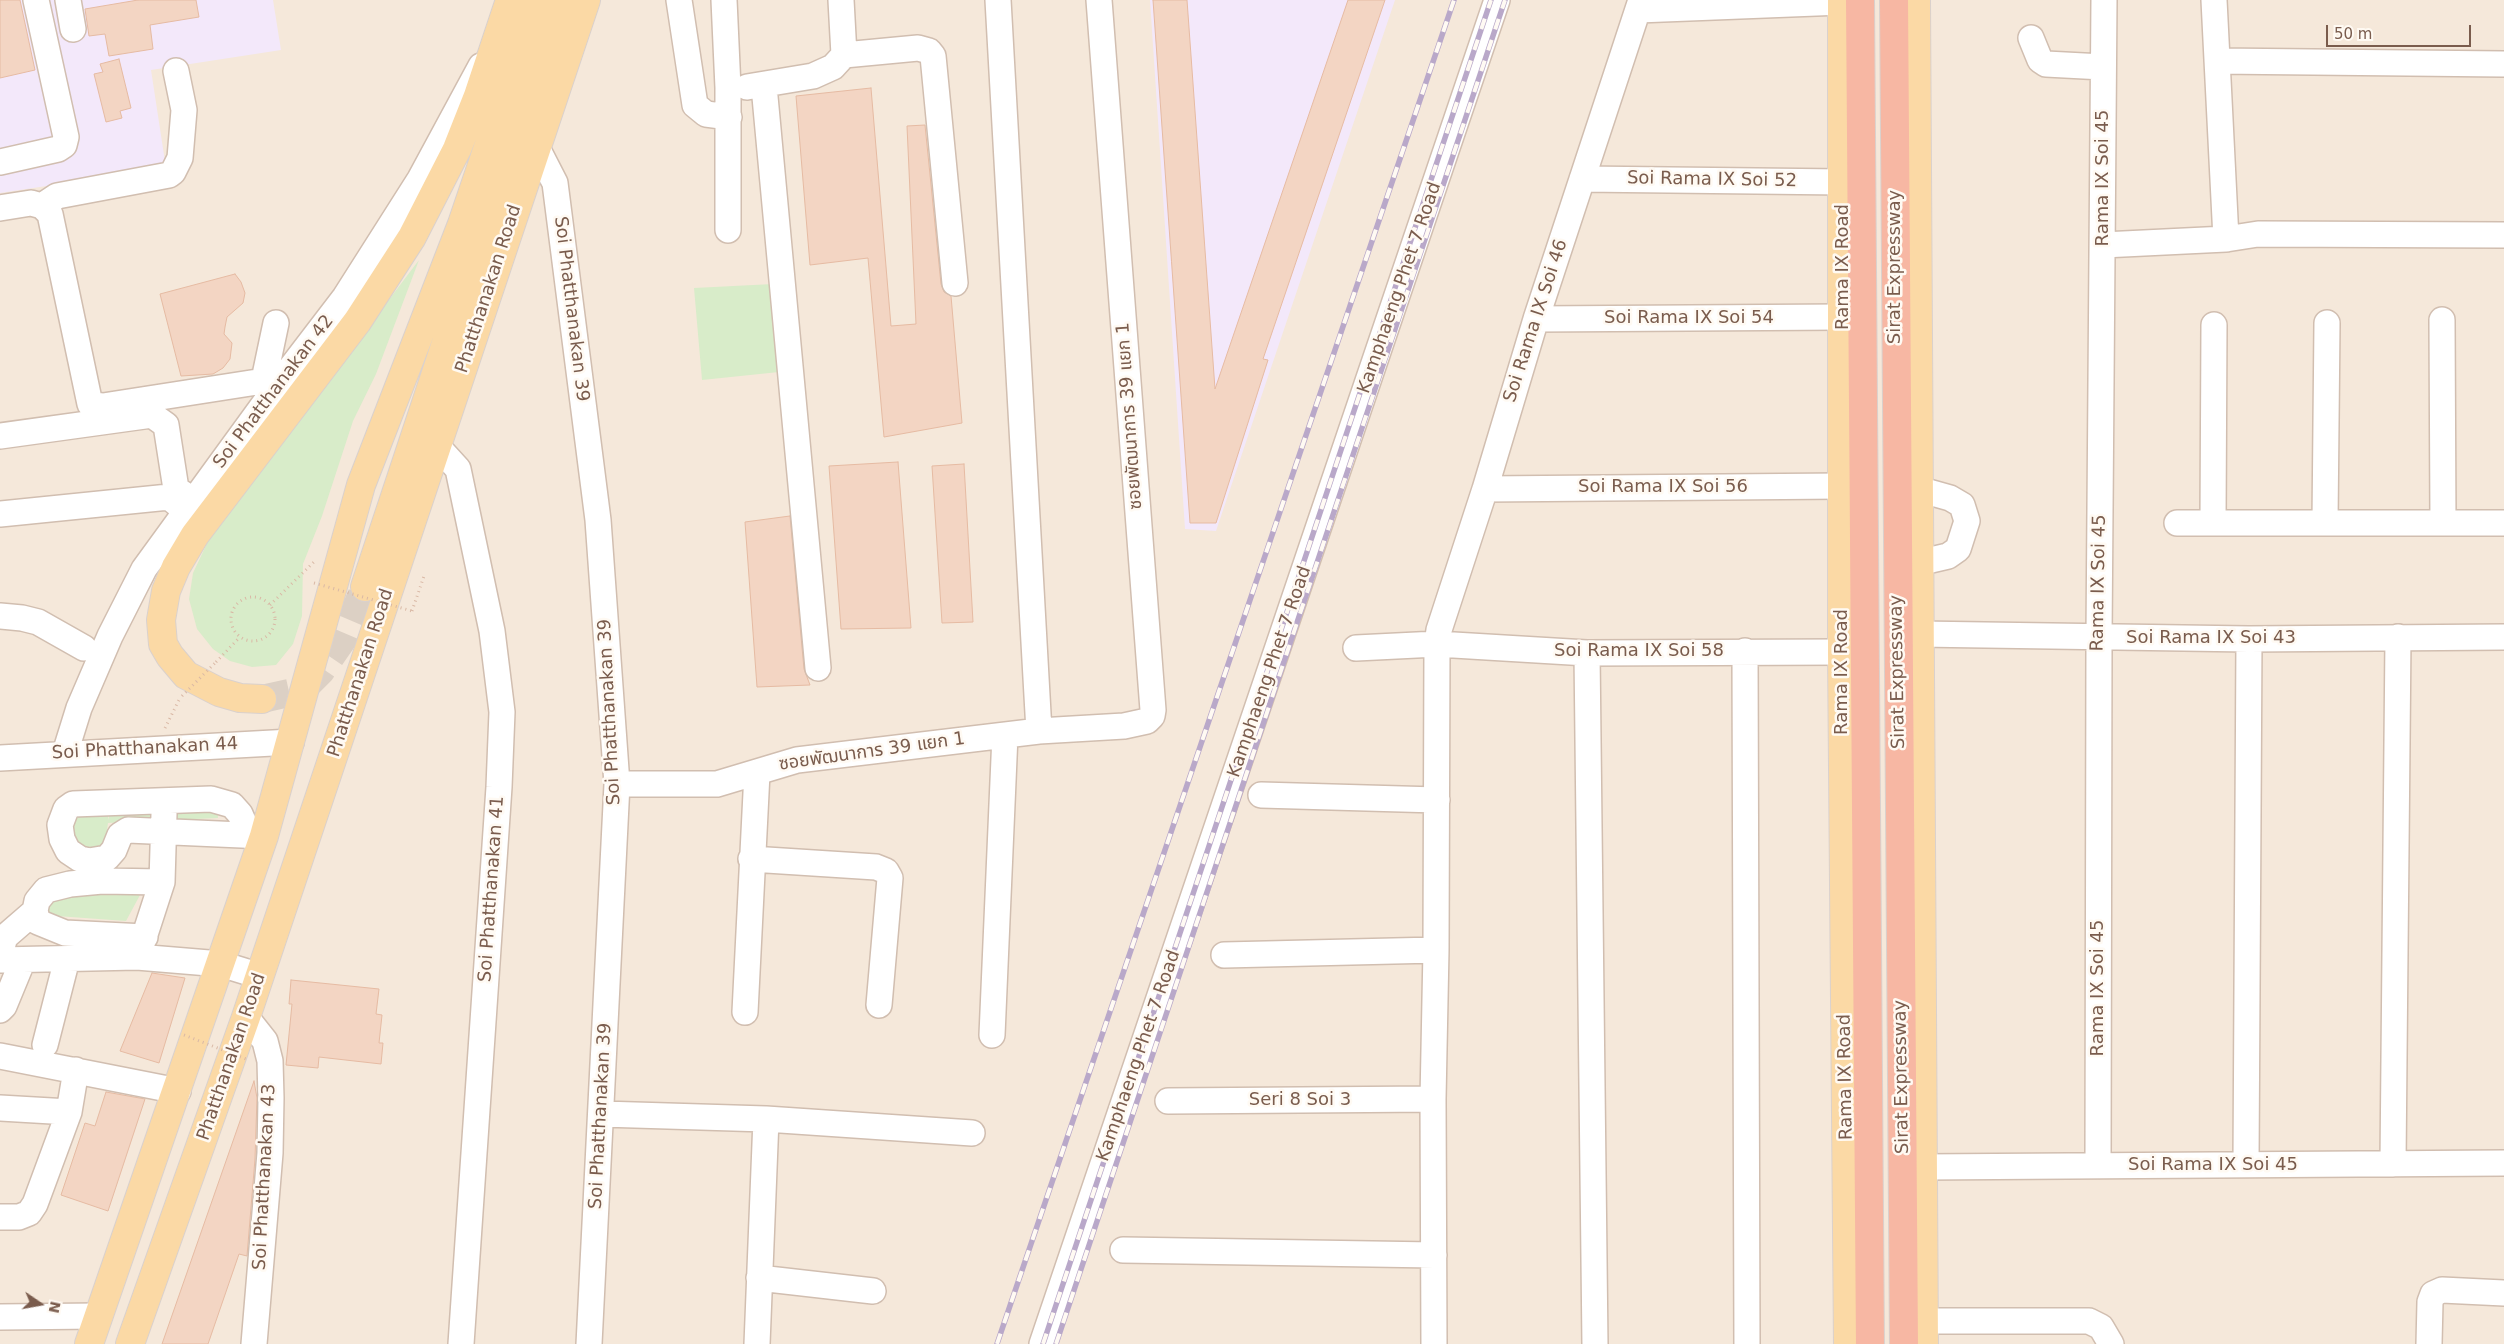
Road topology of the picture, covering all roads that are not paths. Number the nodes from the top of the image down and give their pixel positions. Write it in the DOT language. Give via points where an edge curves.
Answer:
graph roads {
  1 [pos="36,0"];
  2 [pos="68,0"];
  3 [pos="510,0"];
  4 [pos="538,0"];
  5 [pos="560,0"];
  6 [pos="586,0"];
  7 [pos="679,0"];
  8 [pos="724,0"];
  9 [pos="841,0"];
  10 [pos="998,0"];
  11 [pos="1099,0"];
  12 [pos="1498,0"];
  13 [pos="1894,0"];
  14 [pos="1916,0"];
  15 [pos="2104,0"];
  16 [pos="2214,0"];
  17 [pos="1848,1"];
  18 [pos="1640,5"];
  19 [pos="73,29"];
  20 [pos="498,38"];
  21 [pos="2031,38"];
  22 [pos="844,55"];
  23 [pos="2217,61"];
  24 [pos="2504,64"];
  25 [pos="2103,67"];
  26 [pos="176,72"];
  27 [pos="764,86"];
  28 [pos="728,88"];
  29 [pos="729,116"];
  30 [pos="536,146"];
  31 [pos="0,162"];
  32 [pos="1582,179"];
  33 [pos="1843,182"];
  34 [pos="42,206"];
  35 [pos="0,208"];
  36 [pos="728,230"];
  37 [pos="2504,235"];
  38 [pos="2226,239"];
  39 [pos="2103,244"];
  40 [pos="954,283"];
  41 [pos="1842,317"];
  42 [pos="1536,319"];
  43 [pos="2442,320"];
  44 [pos="276,323"];
  45 [pos="2327,323"];
  46 [pos="2214,325"];
  47 [pos="274,379"];
  48 [pos="0,436"];
  49 [pos="437,446"];
  50 [pos="1842,486"];
  51 [pos="1485,489"];
  52 [pos="1918,489"];
  53 [pos="181,498"];
  54 [pos="0,514"];
  55 [pos="2213,522"];
  56 [pos="2325,522"];
  57 [pos="2443,523"];
  58 [pos="2504,523"];
  59 [pos="2177,524"];
  60 [pos="1918,563"];
  61 [pos="365,587"];
  62 [pos="0,616"];
  63 [pos="1919,634"];
  64 [pos="2398,637"];
  65 [pos="2504,637"];
  66 [pos="2099,638"];
  67 [pos="2248,639"];
  68 [pos="1437,644"];
  69 [pos="84,648"];
  70 [pos="1356,648"];
  71 [pos="1745,651"];
  72 [pos="1842,652"];
  73 [pos="1587,653"];
  74 [pos="818,668"];
  75 [pos="262,699"];
  76 [pos="1039,731"];
  77 [pos="1005,735"];
  78 [pos="291,742"];
  79 [pos="65,753"];
  80 [pos="0,758"];
  81 [pos="757,773"];
  82 [pos="617,784"];
  83 [pos="1261,795"];
  84 [pos="1437,800"];
  85 [pos="164,801"];
  86 [pos="163,830"];
  87 [pos="254,836"];
  88 [pos="751,859"];
  89 [pos="162,882"];
  90 [pos="35,911"];
  91 [pos="141,947"];
  92 [pos="1436,950"];
  93 [pos="1224,955"];
  94 [pos="8,958"];
  95 [pos="67,959"];
  96 [pos="221,964"];
  97 [pos="260,976"];
  98 [pos="879,1005"];
  99 [pos="0,1010"];
  100 [pos="745,1012"];
  101 [pos="246,1017"];
  102 [pos="992,1035"];
  103 [pos="45,1045"];
  104 [pos="0,1056"];
  105 [pos="76,1070"];
  106 [pos="178,1091"];
  107 [pos="1433,1099"];
  108 [pos="1168,1101"];
  109 [pos="0,1108"];
  110 [pos="69,1112"];
  111 [pos="602,1114"];
  112 [pos="766,1119"];
  113 [pos="972,1133"];
  114 [pos="2504,1163"];
  115 [pos="2246,1164"];
  116 [pos="2393,1164"];
  117 [pos="2098,1165"];
  118 [pos="1923,1167"];
  119 [pos="0,1217"];
  120 [pos="1123,1250"];
  121 [pos="1434,1255"];
  122 [pos="759,1278"];
  123 [pos="872,1291"];
  124 [pos="2504,1292"];
  125 [pos="99,1316"];
  126 [pos="0,1318"];
  127 [pos="1924,1333"];
  128 [pos="89,1344"];
  129 [pos="130,1344"];
  130 [pos="254,1344"];
  131 [pos="461,1344"];
  132 [pos="589,1344"];
  133 [pos="757,1344"];
  134 [pos="1042,1344"];
  135 [pos="1434,1344"];
  136 [pos="1595,1344"];
  137 [pos="1747,1344"];
  138 [pos="1848,1344"];
  139 [pos="1870,1344"];
  140 [pos="1904,1344"];
  141 [pos="2111,1344"];
  142 [pos="2429,1344"];
  1 -- 31 [label="street" via="66,137 64,145 58,149"];
  2 -- 19 [label="street"];
  3 -- 20 [label="main road"];
  4 -- 78 [label="main road" via="462,224 361,485"];
  5 -- 61 [label="main road"];
  6 -- 30 [label="main road, Phatthanakan Road"];
  7 -- 29 [label="street" via="695,105 706,114"];
  8 -- 28 [label="street"];
  9 -- 22 [label="street"];
  10 -- 76 [label="street"];
  11 -- 76 [label="street, ซอยพัฒนาการ 39 แยก 1" via="1153,710 1147,721 1124,726"];
  12 -- 134 [label="street, Kamphaeng Phet 7 Road"];
  13 -- 140 [label="highway, Sirat Expressway"];
  14 -- 52 [label="main road"];
  15 -- 25 [label="street, Rama IX Soi 45"];
  16 -- 23 [label="street"];
  17 -- 18 [label="street"];
  17 -- 33 [label="main road, Rama IX Road"];
  17 -- 139 [label="highway, Sirat Expressway"];
  18 -- 32 [label="street, Soi Rama IX Soi 46"];
  20 -- 47 [label="street, Soi Phatthanakan 42" via="468,86 420,179 345,297"];
  20 -- 75 [label="main road" via="457,149 412,237 357,322 195,535 176,566 166,591 161,620 163,644 186,675 219,692 240,698"];
  21 -- 25 [label="street" via="2040,60 2046,64"];
  22 -- 27 [label="street" via="833,67 813,76"];
  22 -- 40 [label="street" via="918,48 929,51 933,56"];
  23 -- 24 [label="street"];
  23 -- 38 [label="street"];
  25 -- 39 [label="street, Rama IX Soi 45"];
  26 -- 34 [label="street" via="184,110 180,158 173,172 57,196"];
  27 -- 28 [label="street"];
  27 -- 74 [label="street"];
  28 -- 29 [label="street"];
  29 -- 36 [label="street"];
  30 -- 49 [label="main road, Phatthanakan Road"];
  30 -- 82 [label="street, Soi Phatthanakan 39" via="555,184 588,441 598,520"];
  32 -- 33 [label="street, Soi Rama IX Soi 52"];
  32 -- 42 [label="street, Soi Rama IX Soi 46"];
  33 -- 41 [label="main road, Rama IX Road"];
  34 -- 35 [label="street" via="26,203"];
  34 -- 47 [label="street" via="54,225 90,404 103,406"];
  37 -- 38 [label="street" via="2258,234"];
  38 -- 39 [label="street"];
  39 -- 66 [label="street, Rama IX Soi 45"];
  41 -- 42 [label="street, Soi Rama IX Soi 54"];
  41 -- 50 [label="main road, Rama IX Road"];
  42 -- 51 [label="street, Soi Rama IX Soi 46"];
  43 -- 57 [label="street"];
  44 -- 47 [label="street"];
  45 -- 56 [label="street"];
  46 -- 55 [label="street"];
  47 -- 53 [label="street, Soi Phatthanakan 42"];
  48 -- 53 [label="street" via="152,415 166,425"];
  49 -- 97 [label="main road, Phatthanakan Road"];
  49 -- 131 [label="street, Soi Phatthanakan 41" via="458,469 492,630 502,712"];
  50 -- 51 [label="street, Soi Rama IX Soi 56"];
  50 -- 72 [label="main road, Rama IX Road"];
  51 -- 68 [label="street, Soi Rama IX Soi 46"];
  52 -- 60 [label="main road"];
  52 -- 60 [label="street" via="1962,505 1967,521 1958,549 1948,556"];
  53 -- 54 [label="street"];
  53 -- 79 [label="street, Soi Phatthanakan 42" via="110,636 79,708"];
  55 -- 56 [label="street"];
  55 -- 59 [label="street"];
  56 -- 57 [label="street"];
  57 -- 58 [label="street"];
  60 -- 63 [label="main road"];
  62 -- 69 [label="street" via="38,622"];
  63 -- 66 [label="street, Soi Rama IX Soi 43"];
  63 -- 118 [label="main road"];
  64 -- 65 [label="street, Soi Rama IX Soi 43"];
  64 -- 67 [label="street, Soi Rama IX Soi 43"];
  64 -- 116 [label="street"];
  66 -- 67 [label="street, Soi Rama IX Soi 43"];
  66 -- 117 [label="street, Rama IX Soi 45"];
  67 -- 115 [label="street"];
  68 -- 70 [label="street, Soi Rama IX Soi 58"];
  68 -- 73 [label="street, Soi Rama IX Soi 58"];
  68 -- 84 [label="street, Soi Rama IX Soi 46"];
  71 -- 72 [label="street, Soi Rama IX Soi 58"];
  71 -- 73 [label="street, Soi Rama IX Soi 58"];
  71 -- 137 [label="street"];
  72 -- 138 [label="main road, Rama IX Road"];
  73 -- 136 [label="street"];
  76 -- 77 [label="street, ซอยพัฒนาการ 39 แยก 1"];
  77 -- 81 [label="street, ซอยพัฒนาการ 39 แยก 1" via="797,760"];
  77 -- 102 [label="street"];
  78 -- 79 [label="street, Soi Phatthanakan 44"];
  78 -- 87 [label="main road"];
  79 -- 80 [label="street, Soi Phatthanakan 44"];
  81 -- 82 [label="street, ซอยพัฒนาการ 39 แยก 1" via="717,784"];
  81 -- 88 [label="street"];
  82 -- 111 [label="street, Soi Phatthanakan 39"];
  83 -- 84 [label="street"];
  84 -- 92 [label="street, Soi Rama IX Soi 46"];
  85 -- 86 [label="street"];
  85 -- 86 [label="street" via="73,804 66,809 60,825 68,851 89,861 107,858 124,832"];
  85 -- 87 [label="street" via="211,799 232,805"];
  86 -- 87 [label="street"];
  86 -- 89 [label="street"];
  87 -- 96 [label="main road"];
  88 -- 98 [label="street" via="876,867 886,871 890,878"];
  88 -- 100 [label="street"];
  89 -- 90 [label="street" via="70,884 46,890 37,901"];
  89 -- 91 [label="street"];
  90 -- 91 [label="street" via="38,922 64,933"];
  90 -- 94 [label="street" via="5,938"];
  91 -- 95 [label="street"];
  91 -- 96 [label="street"];
  92 -- 93 [label="street"];
  92 -- 107 [label="street, Soi Rama IX Soi 46"];
  94 -- 95 [label="street"];
  94 -- 99 [label="street" via="4,1006"];
  95 -- 103 [label="street"];
  96 -- 97 [label="street"];
  96 -- 106 [label="main road"];
  97 -- 101 [label="main road, Phatthanakan Road"];
  101 -- 129 [label="main road, Phatthanakan Road"];
  101 -- 130 [label="street, Soi Phatthanakan 43" via="265,1041 270,1070 270,1153"];
  104 -- 105 [label="street"];
  105 -- 106 [label="street"];
  105 -- 110 [label="street"];
  106 -- 125 [label="main road"];
  107 -- 108 [label="street, Seri 8 Soi 3"];
  107 -- 121 [label="street, Soi Rama IX Soi 46"];
  109 -- 110 [label="street"];
  110 -- 119 [label="street" via="35,1204 24,1215"];
  111 -- 112 [label="street"];
  111 -- 132 [label="street, Soi Phatthanakan 39"];
  112 -- 113 [label="street"];
  112 -- 122 [label="street"];
  114 -- 116 [label="street, Soi Rama IX Soi 45"];
  115 -- 116 [label="street, Soi Rama IX Soi 45"];
  115 -- 117 [label="street, Soi Rama IX Soi 45"];
  117 -- 118 [label="street, Soi Rama IX Soi 45"];
  118 -- 127 [label="main road"];
  120 -- 121 [label="street"];
  121 -- 135 [label="street, Soi Rama IX Soi 46"];
  122 -- 123 [label="street"];
  122 -- 133 [label="street"];
  124 -- 142 [label="street" via="2442,1290 2433,1294"];
  125 -- 126 [label="street"];
  125 -- 128 [label="main road"];
  127 -- 141 [label="street" via="2089,1322 2100,1327"];
}
